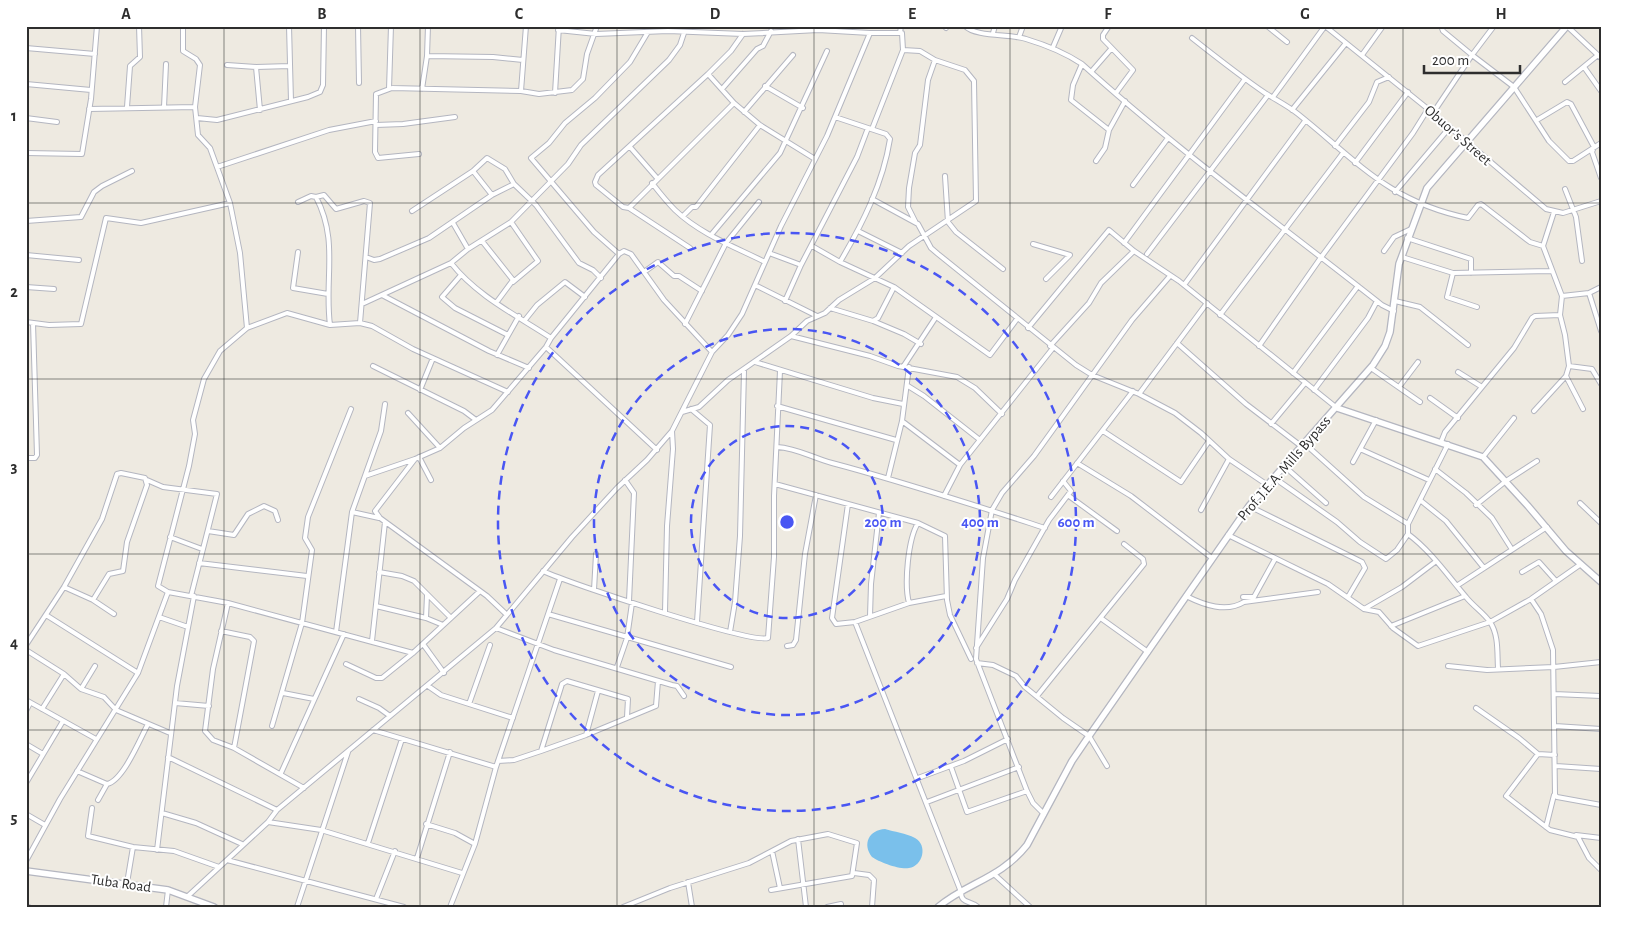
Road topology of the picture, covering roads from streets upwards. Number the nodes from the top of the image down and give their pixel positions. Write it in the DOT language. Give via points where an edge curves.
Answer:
graph roads {
  1 [pos="97,26"];
  2 [pos="139,26"];
  3 [pos="183,26"];
  4 [pos="289,26"];
  5 [pos="324,26"];
  6 [pos="358,26"];
  7 [pos="391,26"];
  8 [pos="428,26"];
  9 [pos="526,26"];
  10 [pos="598,26"];
  11 [pos="631,26"];
  12 [pos="706,26"];
  13 [pos="740,26"];
  14 [pos="901,26"];
  15 [pos="965,26"];
  16 [pos="995,26"];
  17 [pos="1022,26"];
  18 [pos="1062,26"];
  19 [pos="1108,26"];
  20 [pos="1267,26"];
  21 [pos="1325,26"];
  22 [pos="1383,26"];
  23 [pos="1442,26"];
  24 [pos="1494,26"];
  25 [pos="1567,26"];
  26 [pos="558,28"];
  27 [pos="818,28"];
  28 [pos="672,29"];
  29 [pos="776,29"];
  30 [pos="790,29"];
  31 [pos="844,29"];
  32 [pos="771,31"];
  33 [pos="648,32"];
  34 [pos="684,32"];
  35 [pos="706,32"];
  36 [pos="631,33"];
  37 [pos="742,33"];
  38 [pos="870,33"];
  39 [pos="900,33"];
  40 [pos="596,34"];
  41 [pos="993,34"];
  42 [pos="1019,38"];
  43 [pos="1192,38"];
  44 [pos="1287,42"];
  45 [pos="1346,43"];
  46 [pos="1053,47"];
  47 [pos="26,48"];
  48 [pos="1111,49"];
  49 [pos="903,50"];
  50 [pos="827,52"];
  51 [pos="95,54"];
  52 [pos="793,55"];
  53 [pos="1362,55"];
  54 [pos="1472,55"];
  55 [pos="427,56"];
  56 [pos="1599,57"];
  57 [pos="523,60"];
  58 [pos="935,60"];
  59 [pos="166,64"];
  60 [pos="1082,64"];
  61 [pos="227,65"];
  62 [pos="290,66"];
  63 [pos="1584,66"];
  64 [pos="256,67"];
  65 [pos="1091,72"];
  66 [pos="708,74"];
  67 [pos="1389,77"];
  68 [pos="1245,79"];
  69 [pos="1565,82"];
  70 [pos="358,83"];
  71 [pos="26,84"];
  72 [pos="765,86"];
  73 [pos="1514,87"];
  74 [pos="389,89"];
  75 [pos="422,89"];
  76 [pos="722,89"];
  77 [pos="91,90"];
  78 [pos="521,91"];
  79 [pos="1601,91"];
  80 [pos="1408,92"];
  81 [pos="555,93"];
  82 [pos="1116,93"];
  83 [pos="1268,95"];
  84 [pos="1273,97"];
  85 [pos="291,101"];
  86 [pos="1125,101"];
  87 [pos="734,103"];
  88 [pos="127,106"];
  89 [pos="164,107"];
  90 [pos="195,107"];
  91 [pos="89,108"];
  92 [pos="803,108"];
  93 [pos="1428,109"];
  94 [pos="260,110"];
  95 [pos="1292,110"];
  96 [pos="744,112"];
  97 [pos="1433,113"];
  98 [pos="455,117"];
  99 [pos="835,117"];
  100 [pos="26,118"];
  101 [pos="196,118"];
  102 [pos="1537,120"];
  103 [pos="1305,121"];
  104 [pos="57,122"];
  105 [pos="376,123"];
  106 [pos="760,125"];
  107 [pos="1450,127"];
  108 [pos="870,129"];
  109 [pos="1109,130"];
  110 [pos="1168,138"];
  111 [pos="1467,142"];
  112 [pos="786,143"];
  113 [pos="1601,143"];
  114 [pos="1335,146"];
  115 [pos="630,147"];
  116 [pos="1594,147"];
  117 [pos="26,152"];
  118 [pos="420,154"];
  119 [pos="1343,154"];
  120 [pos="1190,156"];
  121 [pos="815,159"];
  122 [pos="1096,161"];
  123 [pos="1354,163"];
  124 [pos="217,167"];
  125 [pos="132,171"];
  126 [pos="473,171"];
  127 [pos="1210,172"];
  128 [pos="944,176"];
  129 [pos="657,178"];
  130 [pos="1601,178"];
  131 [pos="1378,180"];
  132 [pos="550,182"];
  133 [pos="514,184"];
  134 [pos="652,184"];
  135 [pos="1133,185"];
  136 [pos="1565,189"];
  137 [pos="1395,192"];
  138 [pos="492,195"];
  139 [pos="316,198"];
  140 [pos="872,200"];
  141 [pos="531,201"];
  142 [pos="1601,201"];
  143 [pos="298,202"];
  144 [pos="759,202"];
  145 [pos="1248,202"];
  146 [pos="230,204"];
  147 [pos="1420,204"];
  148 [pos="628,208"];
  149 [pos="1574,210"];
  150 [pos="412,211"];
  151 [pos="1554,212"];
  152 [pos="684,216"];
  153 [pos="26,221"];
  154 [pos="915,221"];
  155 [pos="511,222"];
  156 [pos="948,222"];
  157 [pos="454,223"];
  158 [pos="1285,228"];
  159 [pos="1411,230"];
  160 [pos="858,231"];
  161 [pos="711,235"];
  162 [pos="926,235"];
  163 [pos="1408,238"];
  164 [pos="482,241"];
  165 [pos="726,243"];
  166 [pos="1124,243"];
  167 [pos="1033,244"];
  168 [pos="812,246"];
  169 [pos="1543,246"];
  170 [pos="690,248"];
  171 [pos="468,249"];
  172 [pos="1134,251"];
  173 [pos="1384,251"];
  174 [pos="298,252"];
  175 [pos="769,253"];
  176 [pos="902,253"];
  177 [pos="26,254"];
  178 [pos="619,254"];
  179 [pos="1147,254"];
  180 [pos="1322,256"];
  181 [pos="366,257"];
  182 [pos="1402,257"];
  183 [pos="79,260"];
  184 [pos="1582,261"];
  185 [pos="766,262"];
  186 [pos="840,262"];
  187 [pos="451,263"];
  188 [pos="801,265"];
  189 [pos="1003,269"];
  190 [pos="1552,271"];
  191 [pos="644,272"];
  192 [pos="1453,273"];
  193 [pos="1471,274"];
  194 [pos="460,275"];
  195 [pos="1170,276"];
  196 [pos="601,278"];
  197 [pos="875,278"];
  198 [pos="1046,279"];
  199 [pos="513,282"];
  200 [pos="755,285"];
  201 [pos="1184,285"];
  202 [pos="1358,286"];
  203 [pos="26,287"];
  204 [pos="894,287"];
  205 [pos="1601,288"];
  206 [pos="54,289"];
  207 [pos="702,291"];
  208 [pos="1589,293"];
  209 [pos="328,294"];
  210 [pos="382,295"];
  211 [pos="1562,296"];
  212 [pos="584,298"];
  213 [pos="1377,301"];
  214 [pos="785,302"];
  215 [pos="1395,302"];
  216 [pos="496,303"];
  217 [pos="1207,303"];
  218 [pos="362,304"];
  219 [pos="1477,307"];
  220 [pos="830,308"];
  221 [pos="1394,311"];
  222 [pos="1220,315"];
  223 [pos="1560,315"];
  224 [pos="519,316"];
  225 [pos="817,316"];
  226 [pos="936,317"];
  227 [pos="1017,319"];
  228 [pos="525,320"];
  229 [pos="873,321"];
  230 [pos="26,322"];
  231 [pos="33,323"];
  232 [pos="360,323"];
  233 [pos="685,324"];
  234 [pos="330,325"];
  235 [pos="247,328"];
  236 [pos="1028,328"];
  237 [pos="1601,331"];
  238 [pos="508,335"];
  239 [pos="791,336"];
  240 [pos="551,338"];
  241 [pos="1177,343"];
  242 [pos="921,344"];
  243 [pos="1468,345"];
  244 [pos="1259,346"];
  245 [pos="546,347"];
  246 [pos="1051,347"];
  247 [pos="712,352"];
  248 [pos="497,354"];
  249 [pos="433,358"];
  250 [pos="755,362"];
  251 [pos="1418,362"];
  252 [pos="373,366"];
  253 [pos="1569,366"];
  254 [pos="903,367"];
  255 [pos="528,368"];
  256 [pos="909,368"];
  257 [pos="1371,368"];
  258 [pos="744,371"];
  259 [pos="780,371"];
  260 [pos="1458,372"];
  261 [pos="1293,374"];
  262 [pos="1092,375"];
  263 [pos="1566,376"];
  264 [pos="1305,383"];
  265 [pos="1601,384"];
  266 [pos="908,386"];
  267 [pos="1399,387"];
  268 [pos="1482,388"];
  269 [pos="420,390"];
  270 [pos="1314,390"];
  271 [pos="1133,391"];
  272 [pos="508,392"];
  273 [pos="1139,394"];
  274 [pos="1430,398"];
  275 [pos="1420,402"];
  276 [pos="385,404"];
  277 [pos="903,404"];
  278 [pos="778,406"];
  279 [pos="1337,408"];
  280 [pos="351,409"];
  281 [pos="690,409"];
  282 [pos="1583,409"];
  283 [pos="1534,411"];
  284 [pos="682,412"];
  285 [pos="408,413"];
  286 [pos="1002,414"];
  287 [pos="1458,418"];
  288 [pos="1514,418"];
  289 [pos="476,420"];
  290 [pos="1376,420"];
  291 [pos="902,421"];
  292 [pos="1272,424"];
  293 [pos="672,430"];
  294 [pos="1103,431"];
  295 [pos="896,440"];
  296 [pos="980,440"];
  297 [pos="1209,441"];
  298 [pos="1441,442"];
  299 [pos="1448,444"];
  300 [pos="1303,445"];
  301 [pos="777,447"];
  302 [pos="440,448"];
  303 [pos="1360,448"];
  304 [pos="657,450"];
  305 [pos="1482,457"];
  306 [pos="26,458"];
  307 [pos="417,458"];
  308 [pos="1229,459"];
  309 [pos="1537,461"];
  310 [pos="1353,462"];
  311 [pos="1077,463"];
  312 [pos="960,465"];
  313 [pos="1283,465"];
  314 [pos="1435,470"];
  315 [pos="365,476"];
  316 [pos="1273,477"];
  317 [pos="888,478"];
  318 [pos="147,480"];
  319 [pos="431,480"];
  320 [pos="625,480"];
  321 [pos="1429,480"];
  322 [pos="1506,481"];
  323 [pos="1063,482"];
  324 [pos="775,484"];
  325 [pos="1266,484"];
  326 [pos="183,490"];
  327 [pos="816,495"];
  328 [pos="944,496"];
  329 [pos="1069,496"];
  330 [pos="1051,497"];
  331 [pos="1420,500"];
  332 [pos="1326,503"];
  333 [pos="1580,503"];
  334 [pos="848,504"];
  335 [pos="1476,504"];
  336 [pos="1249,506"];
  337 [pos="992,510"];
  338 [pos="1201,510"];
  339 [pos="352,512"];
  340 [pos="879,513"];
  341 [pos="380,518"];
  342 [pos="278,520"];
  343 [pos="386,522"];
  344 [pos="918,523"];
  345 [pos="1601,523"];
  346 [pos="1408,524"];
  347 [pos="1547,527"];
  348 [pos="1045,528"];
  349 [pos="208,531"];
  350 [pos="1117,531"];
  351 [pos="1408,534"];
  352 [pos="1228,535"];
  353 [pos="170,537"];
  354 [pos="1124,544"];
  355 [pos="1511,548"];
  356 [pos="202,549"];
  357 [pos="596,554"];
  358 [pos="1212,558"];
  359 [pos="1275,559"];
  360 [pos="1435,562"];
  361 [pos="199,564"];
  362 [pos="1581,564"];
  363 [pos="1484,568"];
  364 [pos="543,571"];
  365 [pos="380,572"];
  366 [pos="1522,572"];
  367 [pos="308,576"];
  368 [pos="1599,578"];
  369 [pos="560,579"];
  370 [pos="1556,582"];
  371 [pos="1458,585"];
  372 [pos="64,587"];
  373 [pos="594,590"];
  374 [pos="168,592"];
  375 [pos="479,592"];
  376 [pos="1318,592"];
  377 [pos="427,595"];
  378 [pos="192,596"];
  379 [pos="946,596"];
  380 [pos="1186,596"];
  381 [pos="1464,596"];
  382 [pos="1243,597"];
  383 [pos="1348,597"];
  384 [pos="1531,599"];
  385 [pos="93,600"];
  386 [pos="631,602"];
  387 [pos="228,603"];
  388 [pos="909,603"];
  389 [pos="376,606"];
  390 [pos="1364,609"];
  391 [pos="665,612"];
  392 [pos="114,614"];
  393 [pos="506,614"];
  394 [pos="548,614"];
  395 [pos="46,615"];
  396 [pos="870,616"];
  397 [pos="159,617"];
  398 [pos="426,618"];
  399 [pos="451,618"];
  400 [pos="1102,619"];
  401 [pos="697,622"];
  402 [pos="855,622"];
  403 [pos="1490,622"];
  404 [pos="302,623"];
  405 [pos="443,625"];
  406 [pos="188,626"];
  407 [pos="1391,626"];
  408 [pos="496,628"];
  409 [pos="221,631"];
  410 [pos="336,632"];
  411 [pos="730,632"];
  412 [pos="344,634"];
  413 [pos="627,638"];
  414 [pos="372,641"];
  415 [pos="423,644"];
  416 [pos="539,644"];
  417 [pos="26,645"];
  418 [pos="490,646"];
  419 [pos="786,646"];
  420 [pos="976,648"];
  421 [pos="26,650"];
  422 [pos="1148,652"];
  423 [pos="413,653"];
  424 [pos="971,659"];
  425 [pos="1601,662"];
  426 [pos="977,663"];
  427 [pos="346,664"];
  428 [pos="95,666"];
  429 [pos="1448,666"];
  430 [pos="617,667"];
  431 [pos="731,667"];
  432 [pos="1554,667"];
  433 [pos="1498,668"];
  434 [pos="138,673"];
  435 [pos="444,673"];
  436 [pos="64,674"];
  437 [pos="658,681"];
  438 [pos="428,686"];
  439 [pos="81,689"];
  440 [pos="598,691"];
  441 [pos="283,693"];
  442 [pos="1554,694"];
  443 [pos="684,696"];
  444 [pos="1037,696"];
  445 [pos="1601,696"];
  446 [pos="314,699"];
  447 [pos="359,699"];
  448 [pos="28,702"];
  449 [pos="175,703"];
  450 [pos="469,704"];
  451 [pos="209,706"];
  452 [pos="1476,708"];
  453 [pos="42,709"];
  454 [pos="116,710"];
  455 [pos="26,711"];
  456 [pos="390,716"];
  457 [pos="627,717"];
  458 [pos="513,718"];
  459 [pos="63,721"];
  460 [pos="148,724"];
  461 [pos="272,726"];
  462 [pos="1555,726"];
  463 [pos="1601,729"];
  464 [pos="373,730"];
  465 [pos="170,733"];
  466 [pos="586,735"];
  467 [pos="1089,736"];
  468 [pos="96,739"];
  469 [pos="402,739"];
  470 [pos="1008,739"];
  471 [pos="26,744"];
  472 [pos="234,748"];
  473 [pos="348,751"];
  474 [pos="541,751"];
  475 [pos="450,752"];
  476 [pos="43,754"];
  477 [pos="1538,754"];
  478 [pos="1555,755"];
  479 [pos="168,757"];
  480 [pos="498,761"];
  481 [pos="1107,766"];
  482 [pos="1556,766"];
  483 [pos="496,767"];
  484 [pos="951,767"];
  485 [pos="1019,767"];
  486 [pos="1601,769"];
  487 [pos="77,771"];
  488 [pos="281,774"];
  489 [pos="918,778"];
  490 [pos="26,784"];
  491 [pos="107,784"];
  492 [pos="304,788"];
  493 [pos="958,790"];
  494 [pos="1027,791"];
  495 [pos="1555,793"];
  496 [pos="98,800"];
  497 [pos="927,802"];
  498 [pos="1601,804"];
  499 [pos="92,808"];
  500 [pos="277,810"];
  501 [pos="162,813"];
  502 [pos="26,814"];
  503 [pos="1044,814"];
  504 [pos="268,822"];
  505 [pos="426,824"];
  506 [pos="46,825"];
  507 [pos="1546,827"];
  508 [pos="321,830"];
  509 [pos="1573,835"];
  510 [pos="1601,838"];
  511 [pos="798,839"];
  512 [pos="368,843"];
  513 [pos="242,844"];
  514 [pos="475,844"];
  515 [pos="132,847"];
  516 [pos="158,850"];
  517 [pos="395,851"];
  518 [pos="772,851"];
  519 [pos="417,858"];
  520 [pos="227,860"];
  521 [pos="26,861"];
  522 [pos="219,867"];
  523 [pos="1601,870"];
  524 [pos="26,871"];
  525 [pos="854,872"];
  526 [pos="462,874"];
  527 [pos="995,875"];
  528 [pos="305,879"];
  529 [pos="688,882"];
  530 [pos="127,883"];
  531 [pos="803,885"];
  532 [pos="780,888"];
  533 [pos="168,890"];
  534 [pos="771,890"];
  535 [pos="961,892"];
  536 [pos="188,896"];
  537 [pos="376,899"];
  538 [pos="200,904"];
  539 [pos="841,904"];
  540 [pos="625,906"];
  541 [pos="166,907"];
  542 [pos="214,907"];
  543 [pos="297,907"];
  544 [pos="404,907"];
  545 [pos="450,907"];
  546 [pos="692,907"];
  547 [pos="806,907"];
  548 [pos="826,907"];
  549 [pos="872,907"];
  550 [pos="938,907"];
  551 [pos="978,907"];
  552 [pos="1030,907"];
  1 -- 51 [label="street"];
  2 -- 88 [label="street" via="140,57 130,66"];
  3 -- 90 [label="street" via="183,51 200,65"];
  4 -- 62 [label="street"];
  5 -- 85 [label="street" via="322,89 313,96"];
  6 -- 70 [label="street"];
  7 -- 74 [label="street"];
  8 -- 55 [label="street"];
  9 -- 57 [label="street"];
  10 -- 40 [label="street"];
  11 -- 36 [label="street"];
  12 -- 35 [label="street"];
  13 -- 37 [label="street"];
  14 -- 39 [label="street"];
  15 -- 41 [label="street"];
  16 -- 41 [label="street"];
  17 -- 42 [label="street"];
  18 -- 46 [label="street"];
  19 -- 48 [label="street" via="1103,39"];
  20 -- 44 [label="street"];
  21 -- 45 [label="street, Obuor’s Street"];
  21 -- 84 [label="street"];
  22 -- 53 [label="street"];
  23 -- 54 [label="street" via="1443,31"];
  24 -- 54 [label="street"];
  25 -- 56 [label="street"];
  25 -- 73 [label="street, Prof. J.E.A. Mills Bypass"];
  26 -- 40 [label="street"];
  26 -- 81 [label="street"];
  27 -- 30 [label="street"];
  27 -- 31 [label="street"];
  28 -- 33 [label="street"];
  28 -- 34 [label="street"];
  29 -- 30 [label="street"];
  29 -- 32 [label="street"];
  31 -- 38 [label="street"];
  32 -- 37 [label="street"];
  32 -- 76 [label="street" via="763,46"];
  33 -- 36 [label="street"];
  33 -- 132 [label="street" via="630,62 531,158"];
  34 -- 35 [label="street"];
  34 -- 132 [label="street" via="680,45 669,60 580,145 568,164"];
  35 -- 37 [label="street"];
  36 -- 40 [label="street"];
  37 -- 66 [label="street" via="732,50"];
  38 -- 39 [label="street"];
  38 -- 99 [label="street"];
  39 -- 49 [label="street"];
  40 -- 81 [label="street" via="587,54 583,80 572,90"];
  41 -- 42 [label="street"];
  42 -- 46 [label="street"];
  43 -- 68 [label="street"];
  45 -- 53 [label="street, Obuor’s Street"];
  45 -- 95 [label="street"];
  46 -- 60 [label="street"];
  47 -- 51 [label="street"];
  48 -- 65 [label="street"];
  48 -- 82 [label="street" via="1133,70"];
  49 -- 58 [label="street" via="920,51"];
  49 -- 108 [label="street"];
  50 -- 92 [label="street"];
  51 -- 77 [label="street"];
  52 -- 72 [label="street"];
  53 -- 67 [label="street, Obuor’s Street"];
  54 -- 73 [label="street"];
  54 -- 97 [label="street"];
  55 -- 57 [label="street"];
  55 -- 75 [label="street"];
  56 -- 63 [label="street"];
  57 -- 78 [label="street"];
  58 -- 154 [label="street" via="928,80 920,144 915,153 909,188 908,207"];
  58 -- 156 [label="street" via="965,70 974,81 976,201"];
  59 -- 89 [label="street"];
  60 -- 65 [label="street"];
  60 -- 109 [label="street" via="1073,84 1071,100"];
  61 -- 64 [label="street"];
  62 -- 64 [label="street"];
  62 -- 85 [label="street"];
  63 -- 69 [label="street"];
  63 -- 79 [label="street"];
  64 -- 94 [label="street"];
  65 -- 82 [label="street"];
  66 -- 76 [label="street"];
  66 -- 115 [label="street"];
  67 -- 80 [label="street, Obuor’s Street"];
  67 -- 114 [label="street" via="1377,82 1370,102"];
  68 -- 83 [label="street"];
  68 -- 120 [label="street"];
  71 -- 77 [label="street"];
  72 -- 92 [label="street"];
  72 -- 96 [label="street"];
  73 -- 102 [label="street"];
  73 -- 111 [label="street, Prof. J.E.A. Mills Bypass"];
  74 -- 75 [label="street"];
  74 -- 105 [label="street" via="374,96"];
  75 -- 78 [label="street"];
  76 -- 87 [label="street"];
  77 -- 91 [label="street"];
  78 -- 81 [label="street"];
  80 -- 93 [label="street, Obuor’s Street"];
  80 -- 123 [label="street"];
  82 -- 86 [label="street"];
  83 -- 84 [label="street"];
  83 -- 127 [label="street"];
  84 -- 95 [label="street"];
  85 -- 94 [label="street"];
  86 -- 109 [label="street"];
  86 -- 110 [label="street"];
  87 -- 96 [label="street"];
  87 -- 129 [label="street"];
  88 -- 89 [label="street"];
  88 -- 91 [label="street"];
  89 -- 90 [label="street"];
  90 -- 101 [label="street"];
  91 -- 117 [label="street" via="82,154"];
  92 -- 112 [label="street"];
  93 -- 97 [label="street, Obuor’s Street"];
  93 -- 131 [label="street"];
  94 -- 101 [label="street" via="218,120"];
  95 -- 103 [label="street"];
  96 -- 106 [label="street"];
  97 -- 107 [label="street, Obuor’s Street"];
  98 -- 105 [label="street" via="426,122"];
  99 -- 108 [label="street"];
  99 -- 121 [label="street"];
  100 -- 104 [label="street"];
  101 -- 124 [label="street" via="198,135 210,148"];
  102 -- 116 [label="street" via="1555,148 1569,161"];
  102 -- 116 [label="street" via="1567,102"];
  103 -- 114 [label="street"];
  103 -- 145 [label="street"];
  105 -- 118 [label="street" via="375,152 378,158"];
  105 -- 124 [label="street" via="329,130"];
  106 -- 112 [label="street"];
  106 -- 152 [label="street" via="696,207"];
  107 -- 111 [label="street, Obuor’s Street"];
  107 -- 137 [label="street"];
  108 -- 140 [label="street" via="886,134 890,139"];
  108 -- 168 [label="street"];
  109 -- 122 [label="street" via="1105,148"];
  110 -- 120 [label="street"];
  110 -- 135 [label="street"];
  111 -- 147 [label="street, Prof. J.E.A. Mills Bypass" via="1428,188"];
  111 -- 151 [label="street, Obuor’s Street" via="1535,202"];
  112 -- 121 [label="street"];
  112 -- 161 [label="street"];
  113 -- 116 [label="street"];
  114 -- 119 [label="street"];
  115 -- 129 [label="street"];
  115 -- 148 [label="street" via="598,175 595,182"];
  116 -- 130 [label="street" via="1592,152"];
  119 -- 123 [label="street"];
  119 -- 158 [label="street"];
  120 -- 127 [label="street"];
  120 -- 166 [label="street"];
  121 -- 175 [label="street"];
  123 -- 131 [label="street"];
  124 -- 146 [label="street"];
  125 -- 153 [label="street" via="94,192 81,217"];
  126 -- 133 [label="street" via="487,158 505,169"];
  126 -- 138 [label="street"];
  126 -- 150 [label="street"];
  127 -- 145 [label="street"];
  127 -- 179 [label="street"];
  128 -- 156 [label="street"];
  129 -- 134 [label="street"];
  131 -- 137 [label="street"];
  131 -- 180 [label="street"];
  132 -- 141 [label="street"];
  132 -- 178 [label="street" via="594,232"];
  133 -- 138 [label="street"];
  133 -- 141 [label="street"];
  134 -- 148 [label="street"];
  134 -- 152 [label="street"];
  136 -- 149 [label="street"];
  137 -- 147 [label="street"];
  138 -- 157 [label="street"];
  139 -- 143 [label="street" via="311,196"];
  139 -- 181 [label="street" via="324,195 336,210 364,201 370,203"];
  139 -- 209 [label="street" via="327,221 330,237"];
  140 -- 154 [label="street"];
  140 -- 160 [label="street"];
  141 -- 155 [label="street"];
  141 -- 196 [label="street" via="579,263"];
  142 -- 149 [label="street"];
  144 -- 165 [label="street"];
  145 -- 158 [label="street"];
  145 -- 201 [label="street"];
  146 -- 231 [label="street" via="141,223 106,218 81,324"];
  146 -- 235 [label="street" via="240,253"];
  147 -- 159 [label="street, Prof. J.E.A. Mills Bypass"];
  147 -- 169 [label="street" via="1468,218 1481,204 1530,242"];
  148 -- 170 [label="street"];
  149 -- 151 [label="street"];
  149 -- 184 [label="street"];
  151 -- 169 [label="street"];
  152 -- 161 [label="street"];
  154 -- 162 [label="street"];
  155 -- 164 [label="street"];
  155 -- 199 [label="street" via="538,261"];
  156 -- 162 [label="street"];
  156 -- 189 [label="street"];
  157 -- 171 [label="street"];
  157 -- 181 [label="street" via="388,256 374,260"];
  158 -- 180 [label="street"];
  158 -- 222 [label="street"];
  159 -- 163 [label="street, Prof. J.E.A. Mills Bypass"];
  159 -- 173 [label="street" via="1394,237"];
  160 -- 176 [label="street"];
  160 -- 186 [label="street"];
  161 -- 165 [label="street"];
  162 -- 176 [label="street"];
  162 -- 227 [label="street" via="931,248"];
  163 -- 182 [label="street, Prof. J.E.A. Mills Bypass"];
  163 -- 193 [label="street" via="1471,259"];
  164 -- 171 [label="street"];
  164 -- 199 [label="street"];
  165 -- 185 [label="street"];
  165 -- 207 [label="street"];
  166 -- 172 [label="street"];
  166 -- 236 [label="street" via="1109,230"];
  167 -- 198 [label="street" via="1070,255"];
  168 -- 186 [label="street"];
  168 -- 188 [label="street"];
  169 -- 190 [label="street"];
  171 -- 187 [label="street"];
  172 -- 195 [label="street"];
  172 -- 246 [label="street" via="1101,284"];
  174 -- 209 [label="street" via="293,288"];
  175 -- 185 [label="street"];
  175 -- 188 [label="street"];
  176 -- 197 [label="street"];
  177 -- 183 [label="street"];
  178 -- 191 [label="street" via="624,251 631,254"];
  178 -- 196 [label="street"];
  180 -- 202 [label="street"];
  180 -- 244 [label="street"];
  181 -- 218 [label="street"];
  182 -- 192 [label="street"];
  182 -- 215 [label="street, Prof. J.E.A. Mills Bypass" via="1396,275"];
  185 -- 200 [label="street"];
  186 -- 197 [label="street"];
  187 -- 194 [label="street"];
  187 -- 210 [label="street"];
  188 -- 214 [label="street"];
  190 -- 193 [label="street"];
  190 -- 211 [label="street"];
  191 -- 207 [label="street" via="658,262 674,276 680,276"];
  191 -- 233 [label="street"];
  192 -- 193 [label="street"];
  192 -- 219 [label="street" via="1447,297"];
  194 -- 216 [label="street"];
  194 -- 238 [label="street" via="442,297 455,308"];
  195 -- 201 [label="street"];
  195 -- 262 [label="street" via="1132,320"];
  196 -- 212 [label="street"];
  197 -- 204 [label="street"];
  197 -- 220 [label="street"];
  199 -- 216 [label="street"];
  200 -- 214 [label="street"];
  200 -- 247 [label="street" via="737,324"];
  201 -- 217 [label="street"];
  202 -- 213 [label="street"];
  202 -- 261 [label="street"];
  203 -- 206 [label="street"];
  204 -- 226 [label="street"];
  204 -- 229 [label="street" via="878,318"];
  205 -- 208 [label="street"];
  207 -- 233 [label="street"];
  208 -- 211 [label="street"];
  208 -- 237 [label="street"];
  209 -- 234 [label="street"];
  210 -- 218 [label="street"];
  210 -- 248 [label="street"];
  211 -- 223 [label="street"];
  212 -- 228 [label="street" via="565,282 536,305"];
  212 -- 240 [label="street"];
  213 -- 221 [label="street"];
  213 -- 270 [label="street"];
  214 -- 225 [label="street"];
  215 -- 221 [label="street, Prof. J.E.A. Mills Bypass"];
  215 -- 243 [label="street" via="1420,307"];
  216 -- 224 [label="street"];
  217 -- 222 [label="street"];
  217 -- 241 [label="street"];
  218 -- 232 [label="street"];
  220 -- 225 [label="street"];
  220 -- 229 [label="street"];
  221 -- 257 [label="street, Prof. J.E.A. Mills Bypass" via="1385,346"];
  222 -- 244 [label="street"];
  223 -- 253 [label="street"];
  223 -- 268 [label="street" via="1532,318 1514,348"];
  224 -- 228 [label="street"];
  224 -- 238 [label="street"];
  225 -- 239 [label="street"];
  226 -- 227 [label="street" via="990,355"];
  226 -- 242 [label="street"];
  227 -- 236 [label="street"];
  228 -- 240 [label="street"];
  229 -- 242 [label="street"];
  230 -- 231 [label="street"];
  231 -- 306 [label="street" via="37,455"];
  232 -- 234 [label="street"];
  232 -- 249 [label="street"];
  233 -- 247 [label="street"];
  234 -- 235 [label="street" via="287,313"];
  235 -- 326 [label="street" via="220,350 204,379 193,420 195,434"];
  236 -- 246 [label="street"];
  238 -- 248 [label="street"];
  239 -- 250 [label="street"];
  239 -- 254 [label="street"];
  240 -- 245 [label="street"];
  241 -- 273 [label="street"];
  241 -- 292 [label="street"];
  242 -- 254 [label="street"];
  244 -- 261 [label="street"];
  245 -- 255 [label="street"];
  245 -- 304 [label="street"];
  246 -- 262 [label="street"];
  246 -- 286 [label="street"];
  247 -- 284 [label="street"];
  248 -- 255 [label="street"];
  249 -- 269 [label="street"];
  249 -- 272 [label="street"];
  250 -- 258 [label="street"];
  250 -- 259 [label="street"];
  251 -- 267 [label="street"];
  252 -- 269 [label="street"];
  253 -- 263 [label="street"];
  253 -- 265 [label="street" via="1592,369"];
  254 -- 256 [label="street"];
  255 -- 272 [label="street"];
  256 -- 266 [label="street"];
  256 -- 286 [label="street" via="957,377 975,388"];
  257 -- 267 [label="street"];
  257 -- 279 [label="street, Prof. J.E.A. Mills Bypass"];
  258 -- 281 [label="street" via="728,380 698,407"];
  258 -- 411 [label="street" via="740,536"];
  259 -- 277 [label="street"];
  259 -- 278 [label="street"];
  260 -- 268 [label="street"];
  261 -- 264 [label="street"];
  262 -- 271 [label="street"];
  262 -- 337 [label="street" via="1034,456 1002,492"];
  263 -- 282 [label="street"];
  263 -- 283 [label="street"];
  264 -- 270 [label="street"];
  264 -- 292 [label="street"];
  266 -- 277 [label="street"];
  266 -- 296 [label="street"];
  267 -- 275 [label="street"];
  268 -- 287 [label="street"];
  269 -- 289 [label="street"];
  270 -- 279 [label="street"];
  271 -- 273 [label="street"];
  271 -- 294 [label="street"];
  272 -- 289 [label="street" via="492,410"];
  273 -- 297 [label="street" via="1175,413"];
  274 -- 287 [label="street"];
  276 -- 315 [label="street" via="381,431"];
  277 -- 291 [label="street"];
  278 -- 295 [label="street"];
  278 -- 301 [label="street"];
  279 -- 290 [label="street"];
  279 -- 300 [label="street, Prof. J.E.A. Mills Bypass"];
  280 -- 367 [label="street" via="308,517 305,538 312,550"];
  281 -- 284 [label="street"];
  281 -- 401 [label="street" via="710,425"];
  284 -- 293 [label="street"];
  285 -- 302 [label="street"];
  286 -- 296 [label="street"];
  287 -- 298 [label="street" via="1445,432"];
  288 -- 305 [label="street"];
  289 -- 302 [label="street"];
  290 -- 298 [label="street"];
  290 -- 303 [label="street"];
  291 -- 295 [label="street"];
  291 -- 312 [label="street"];
  292 -- 300 [label="street"];
  293 -- 304 [label="street"];
  293 -- 391 [label="street" via="674,449 667,526"];
  294 -- 297 [label="street" via="1181,482"];
  294 -- 311 [label="street"];
  295 -- 317 [label="street"];
  296 -- 312 [label="street"];
  297 -- 308 [label="street"];
  298 -- 299 [label="street"];
  299 -- 305 [label="street"];
  299 -- 314 [label="street"];
  300 -- 313 [label="street, Prof. J.E.A. Mills Bypass"];
  300 -- 346 [label="street" via="1364,497"];
  301 -- 317 [label="street" via="798,450 816,459"];
  301 -- 324 [label="street"];
  302 -- 307 [label="street"];
  303 -- 310 [label="street"];
  303 -- 321 [label="street"];
  304 -- 320 [label="street"];
  305 -- 322 [label="street"];
  307 -- 315 [label="street"];
  307 -- 319 [label="street"];
  307 -- 341 [label="street" via="376,509"];
  308 -- 325 [label="street"];
  308 -- 338 [label="street"];
  309 -- 322 [label="street"];
  311 -- 323 [label="street"];
  311 -- 358 [label="street" via="1131,496"];
  312 -- 328 [label="street"];
  313 -- 316 [label="street, Prof. J.E.A. Mills Bypass"];
  313 -- 332 [label="street"];
  314 -- 321 [label="street"];
  314 -- 335 [label="street"];
  315 -- 339 [label="street"];
  316 -- 325 [label="street, Prof. J.E.A. Mills Bypass"];
  316 -- 351 [label="street" via="1383,558 1388,558"];
  317 -- 328 [label="street"];
  318 -- 326 [label="street"];
  318 -- 372 [label="street" via="117,474 102,519"];
  318 -- 385 [label="street" via="127,542 123,571 109,574"];
  320 -- 364 [label="street"];
  320 -- 386 [label="street" via="634,493"];
  321 -- 331 [label="street"];
  322 -- 335 [label="street"];
  322 -- 347 [label="street"];
  323 -- 329 [label="street" via="1071,491"];
  323 -- 330 [label="street"];
  324 -- 327 [label="street"];
  324 -- 411 [label="street" via="768,638"];
  325 -- 336 [label="street, Prof. J.E.A. Mills Bypass"];
  326 -- 349 [label="street" via="216,494"];
  326 -- 353 [label="street"];
  327 -- 334 [label="street"];
  327 -- 419 [label="street" via="805,554 796,640"];
  328 -- 337 [label="street"];
  329 -- 348 [label="street"];
  329 -- 350 [label="street"];
  331 -- 346 [label="street"];
  331 -- 363 [label="street" via="1446,521"];
  333 -- 345 [label="street"];
  334 -- 340 [label="street"];
  334 -- 402 [label="street" via="832,618 836,624"];
  335 -- 355 [label="street" via="1496,523"];
  336 -- 352 [label="street, Prof. J.E.A. Mills Bypass"];
  336 -- 383 [label="street" via="1362,562 1365,568"];
  337 -- 348 [label="street"];
  337 -- 420 [label="street" via="983,558"];
  339 -- 341 [label="street"];
  339 -- 410 [label="street"];
  340 -- 344 [label="street"];
  340 -- 396 [label="street"];
  341 -- 343 [label="street"];
  342 -- 349 [label="street" via="274,511 264,506 248,514 234,534"];
  343 -- 365 [label="street"];
  343 -- 375 [label="street"];
  344 -- 379 [label="street" via="945,536"];
  344 -- 388 [label="street" via="912,535 906,583"];
  346 -- 351 [label="street"];
  347 -- 355 [label="street" via="1537,536"];
  347 -- 362 [label="street"];
  348 -- 420 [label="street"];
  349 -- 356 [label="street"];
  351 -- 360 [label="street"];
  352 -- 358 [label="street, Prof. J.E.A. Mills Bypass"];
  352 -- 359 [label="street"];
  353 -- 356 [label="street"];
  353 -- 374 [label="street" via="158,586"];
  354 -- 400 [label="street" via="1143,559 1144,564"];
  355 -- 363 [label="street"];
  356 -- 361 [label="street"];
  357 -- 373 [label="street"];
  358 -- 380 [label="street, Prof. J.E.A. Mills Bypass"];
  359 -- 382 [label="street" via="1254,597"];
  359 -- 383 [label="street"];
  360 -- 371 [label="street"];
  360 -- 390 [label="street" via="1402,587"];
  361 -- 367 [label="street"];
  361 -- 378 [label="street"];
  362 -- 368 [label="street"];
  362 -- 370 [label="street"];
  363 -- 371 [label="street"];
  364 -- 369 [label="street"];
  364 -- 393 [label="street"];
  365 -- 377 [label="street" via="414,581"];
  365 -- 389 [label="street"];
  366 -- 370 [label="street" via="1539,562"];
  367 -- 404 [label="street"];
  369 -- 373 [label="street"];
  369 -- 394 [label="street"];
  370 -- 384 [label="street"];
  371 -- 381 [label="street"];
  372 -- 385 [label="street"];
  372 -- 395 [label="street"];
  373 -- 386 [label="street"];
  374 -- 378 [label="street"];
  374 -- 397 [label="street"];
  375 -- 393 [label="street"];
  375 -- 399 [label="street"];
  376 -- 380 [label="street" via="1244,602 1237,606 1205,606"];
  377 -- 398 [label="street"];
  377 -- 399 [label="street"];
  378 -- 387 [label="street"];
  378 -- 406 [label="street"];
  379 -- 388 [label="street"];
  379 -- 424 [label="street" via="950,615"];
  380 -- 422 [label="street, Prof. J.E.A. Mills Bypass"];
  381 -- 403 [label="street"];
  381 -- 407 [label="street"];
  383 -- 390 [label="street"];
  384 -- 403 [label="street"];
  384 -- 432 [label="street" via="1548,634"];
  385 -- 392 [label="street"];
  386 -- 391 [label="street"];
  386 -- 413 [label="street"];
  387 -- 404 [label="street"];
  387 -- 409 [label="street"];
  388 -- 396 [label="street"];
  389 -- 398 [label="street"];
  389 -- 414 [label="street"];
  390 -- 407 [label="street" via="1379,612"];
  391 -- 401 [label="street"];
  393 -- 408 [label="street"];
  394 -- 413 [label="street"];
  394 -- 416 [label="street"];
  395 -- 417 [label="street"];
  395 -- 434 [label="street"];
  396 -- 402 [label="street"];
  397 -- 406 [label="street"];
  397 -- 434 [label="street"];
  398 -- 405 [label="street"];
  399 -- 405 [label="street"];
  400 -- 422 [label="street"];
  400 -- 444 [label="street"];
  401 -- 411 [label="street"];
  402 -- 489 [label="street"];
  403 -- 407 [label="street" via="1418,646"];
  403 -- 433 [label="street" via="1496,639"];
  404 -- 410 [label="street"];
  404 -- 441 [label="street"];
  405 -- 415 [label="street"];
  406 -- 449 [label="street"];
  408 -- 416 [label="street"];
  408 -- 435 [label="street"];
  409 -- 451 [label="street"];
  409 -- 472 [label="street" via="250,637 254,641"];
  410 -- 412 [label="street"];
  412 -- 414 [label="street"];
  412 -- 446 [label="street"];
  413 -- 430 [label="street"];
  413 -- 431 [label="street"];
  414 -- 423 [label="street"];
  415 -- 423 [label="street"];
  415 -- 435 [label="street"];
  416 -- 430 [label="street"];
  416 -- 458 [label="street"];
  418 -- 450 [label="street"];
  420 -- 426 [label="street"];
  421 -- 436 [label="street"];
  422 -- 467 [label="street, Prof. J.E.A. Mills Bypass"];
  423 -- 427 [label="street" via="379,679"];
  425 -- 432 [label="street"];
  426 -- 444 [label="street" via="993,665 1016,676"];
  426 -- 470 [label="street"];
  428 -- 439 [label="street"];
  429 -- 433 [label="street" via="1480,670"];
  430 -- 437 [label="street"];
  432 -- 433 [label="street"];
  432 -- 442 [label="street"];
  434 -- 454 [label="street"];
  435 -- 438 [label="street"];
  436 -- 439 [label="street"];
  436 -- 453 [label="street"];
  437 -- 443 [label="street" via="677,686"];
  437 -- 457 [label="street" via="656,706"];
  438 -- 450 [label="street" via="441,695"];
  438 -- 456 [label="street"];
  439 -- 454 [label="street" via="104,697"];
  440 -- 457 [label="street" via="628,699"];
  440 -- 466 [label="street"];
  440 -- 474 [label="street" via="567,681 562,684"];
  441 -- 446 [label="street"];
  441 -- 461 [label="street"];
  442 -- 445 [label="street"];
  442 -- 462 [label="street"];
  444 -- 467 [label="street"];
  446 -- 488 [label="street"];
  447 -- 456 [label="street"];
  448 -- 453 [label="street"];
  448 -- 455 [label="street"];
  449 -- 451 [label="street"];
  449 -- 465 [label="street"];
  450 -- 458 [label="street"];
  451 -- 472 [label="street" via="206,733 219,743"];
  452 -- 477 [label="street"];
  453 -- 459 [label="street"];
  454 -- 460 [label="street"];
  454 -- 468 [label="street"];
  456 -- 464 [label="street"];
  457 -- 466 [label="street"];
  458 -- 480 [label="street"];
  459 -- 468 [label="street"];
  459 -- 476 [label="street"];
  460 -- 465 [label="street"];
  460 -- 491 [label="street" via="121,775"];
  462 -- 463 [label="street"];
  462 -- 478 [label="street"];
  464 -- 469 [label="street"];
  464 -- 473 [label="street"];
  465 -- 479 [label="street"];
  466 -- 474 [label="street"];
  467 -- 481 [label="street"];
  467 -- 503 [label="street, Prof. J.E.A. Mills Bypass"];
  468 -- 487 [label="street"];
  469 -- 475 [label="street"];
  469 -- 512 [label="street"];
  470 -- 484 [label="street"];
  470 -- 485 [label="street"];
  471 -- 476 [label="street"];
  472 -- 488 [label="street"];
  473 -- 492 [label="street"];
  473 -- 508 [label="street"];
  474 -- 480 [label="street" via="514,760"];
  475 -- 483 [label="street"];
  475 -- 505 [label="street"];
  476 -- 490 [label="street"];
  477 -- 478 [label="street"];
  477 -- 507 [label="street" via="1506,796"];
  478 -- 482 [label="street"];
  479 -- 500 [label="street"];
  479 -- 501 [label="street"];
  480 -- 483 [label="street"];
  482 -- 486 [label="street"];
  482 -- 495 [label="street"];
  483 -- 514 [label="street"];
  484 -- 489 [label="street"];
  484 -- 493 [label="street"];
  485 -- 493 [label="street"];
  485 -- 494 [label="street"];
  487 -- 491 [label="street"];
  487 -- 506 [label="street"];
  488 -- 492 [label="street"];
  489 -- 497 [label="street"];
  491 -- 496 [label="street"];
  492 -- 500 [label="street"];
  493 -- 494 [label="street" via="966,811 970,813"];
  493 -- 497 [label="street"];
  494 -- 503 [label="street"];
  495 -- 498 [label="street" via="1557,797"];
  495 -- 507 [label="street"];
  497 -- 535 [label="street"];
  499 -- 515 [label="street" via="88,836"];
  500 -- 504 [label="street"];
  501 -- 513 [label="street" via="196,823"];
  501 -- 516 [label="street"];
  502 -- 506 [label="street"];
  503 -- 527 [label="street, Prof. J.E.A. Mills Bypass" via="1018,856"];
  504 -- 508 [label="street"];
  504 -- 513 [label="street"];
  505 -- 514 [label="street" via="455,833"];
  505 -- 519 [label="street"];
  506 -- 521 [label="street"];
  507 -- 509 [label="street"];
  508 -- 512 [label="street"];
  508 -- 528 [label="street"];
  509 -- 510 [label="street"];
  509 -- 523 [label="street" via="1582,842 1589,858"];
  511 -- 518 [label="street"];
  511 -- 525 [label="street" via="828,834 855,841"];
  511 -- 531 [label="street"];
  512 -- 517 [label="street"];
  513 -- 520 [label="street"];
  514 -- 526 [label="street"];
  515 -- 516 [label="street"];
  515 -- 530 [label="street"];
  516 -- 522 [label="street" via="174,851"];
  517 -- 519 [label="street"];
  517 -- 537 [label="street"];
  518 -- 529 [label="street" via="749,863"];
  518 -- 532 [label="street"];
  519 -- 526 [label="street"];
  520 -- 522 [label="street"];
  520 -- 528 [label="street"];
  522 -- 536 [label="street"];
  524 -- 530 [label="street, Tuba Road"];
  525 -- 531 [label="street" via="852,876"];
  525 -- 549 [label="street" via="869,875 874,880"];
  526 -- 545 [label="street"];
  527 -- 535 [label="street, Prof. J.E.A. Mills Bypass"];
  527 -- 552 [label="street"];
  528 -- 537 [label="street"];
  528 -- 543 [label="street"];
  529 -- 540 [label="street"];
  529 -- 546 [label="street"];
  530 -- 533 [label="street, Tuba Road"];
  531 -- 532 [label="street"];
  531 -- 547 [label="street"];
  532 -- 534 [label="street"];
  533 -- 536 [label="street, Tuba Road"];
  533 -- 541 [label="street"];
  535 -- 550 [label="street, Prof. J.E.A. Mills Bypass"];
  535 -- 551 [label="street" via="962,900"];
  536 -- 538 [label="street, Tuba Road"];
  537 -- 544 [label="street"];
  538 -- 542 [label="street, Tuba Road"];
  539 -- 548 [label="street"];
}
